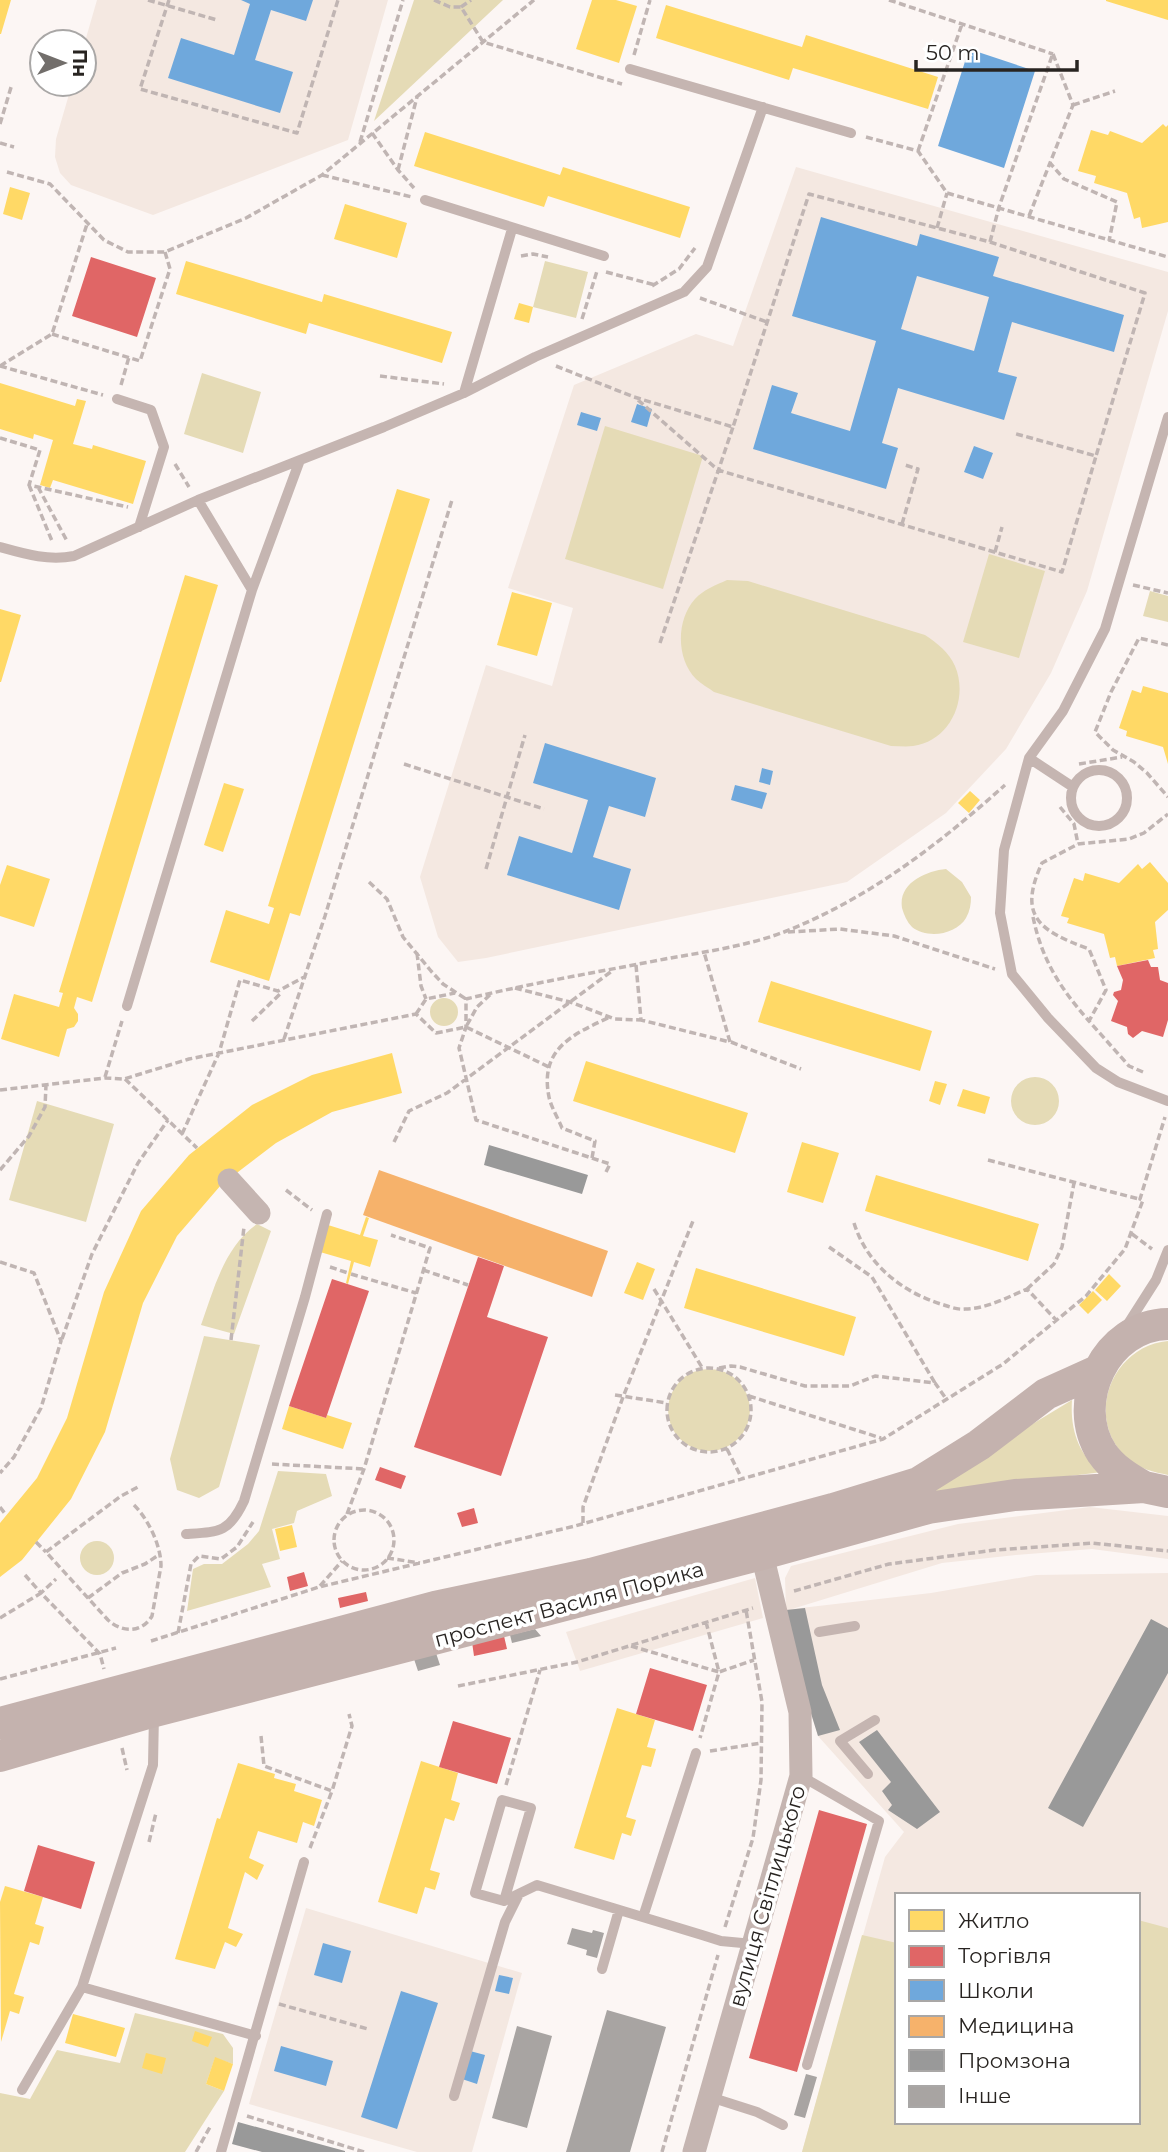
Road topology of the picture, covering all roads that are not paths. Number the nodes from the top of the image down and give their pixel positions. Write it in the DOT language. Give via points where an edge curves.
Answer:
graph roads {
  1 [pos="631,69"];
  2 [pos="763,107"];
  3 [pos="851,132"];
  4 [pos="425,200"];
  5 [pos="512,229"];
  6 [pos="604,256"];
  7 [pos="464,393"];
  8 [pos="117,399"];
  9 [pos="1168,417"];
  10 [pos="300,460"];
  11 [pos="198,500"];
  12 [pos="139,527"];
  13 [pos="0,547"];
  14 [pos="252,590"];
  15 [pos="1029,758"];
  16 [pos="1073,788"];
  17 [pos="127,1006"];
  18 [pos="1165,1100"];
  19 [pos="229,1180"];
  20 [pos="327,1213"];
  21 [pos="252,1219"];
  22 [pos="1168,1250"];
  23 [pos="1168,1324"];
  24 [pos="1106,1359"];
  25 [pos="1156,1489"];
  26 [pos="187,1534"];
  27 [pos="762,1554"];
  28 [pos="855,1626"];
  29 [pos="819,1632"];
  30 [pos="155,1711"];
  31 [pos="876,1720"];
  32 [pos="0,1723"];
  33 [pos="696,1753"];
  34 [pos="0,1756"];
  35 [pos="868,1774"];
  36 [pos="802,1776"];
  37 [pos="304,1863"];
  38 [pos="520,1894"];
  39 [pos="504,1901"];
  40 [pos="619,1910"];
  41 [pos="643,1917"];
  42 [pos="753,1944"];
  43 [pos="602,1969"];
  44 [pos="82,1987"];
  45 [pos="256,2036"];
  46 [pos="807,2064"];
  47 [pos="22,2090"];
  48 [pos="454,2096"];
  49 [pos="709,2097"];
  50 [pos="783,2124"];
  51 [pos="221,2152"];
  52 [pos="694,2152"];
  1 -- 2 [label="lane"];
  2 -- 3 [label="lane"];
  2 -- 7 [label="lane" via="707,267 684,292"];
  4 -- 5 [label="lane"];
  5 -- 6 [label="lane"];
  5 -- 7 [label="lane"];
  7 -- 10 [label="lane"];
  8 -- 12 [label="lane" via="151,410 164,447"];
  9 -- 15 [label="lane" via="1105,629 1063,711"];
  10 -- 11 [label="lane"];
  10 -- 14 [label="lane"];
  11 -- 12 [label="lane"];
  11 -- 14 [label="lane"];
  12 -- 13 [label="lane" via="60,559"];
  14 -- 17 [label="lane"];
  15 -- 16 [label="lane"];
  15 -- 18 [label="lane" via="1004,849 1000,913 1012,974 1096,1068"];
  16 -- 16 [label="lane" via="1091,771 1106,771 1124,785 1125,808 1112,823 1086,823 1072,807"];
  19 -- 21 [label="street"];
  20 -- 26 [label="lane" via="244,1501 231,1525 211,1533"];
  22 -- 24 [label="lane" via="1156,1280"];
  23 -- 24 [label="street, проспект Василя Порика" via="1137,1331"];
  24 -- 25 [label="street, проспект Василя Порика" via="1090,1397 1091,1426 1101,1452 1119,1473"];
  24 -- 32 [label="street, проспект Василя Порика" via="1046,1394 979,1445 918,1483 591,1574 435,1607"];
  25 -- 27 [label="street, проспект Василя Порика" via="1015,1495 928,1508"];
  27 -- 30 [label="street, проспект Василя Порика"];
  27 -- 36 [label="street, вулиця Світлицького" via="800,1712"];
  28 -- 29 [label="lane"];
  30 -- 34 [label="street, проспект Василя Порика"];
  30 -- 44 [label="lane" via="153,1765"];
  31 -- 35 [label="lane" via="840,1741"];
  33 -- 41 [label="lane"];
  36 -- 42 [label="street, вулиця Світлицького"];
  36 -- 46 [label="lane" via="879,1821"];
  37 -- 45 [label="lane"];
  38 -- 39 [label="lane"];
  38 -- 40 [label="lane" via="537,1885"];
  38 -- 48 [label="lane" via="505,1922"];
  39 -- 39 [label="lane" via="531,1808 502,1800 475,1893"];
  40 -- 41 [label="lane"];
  40 -- 43 [label="lane"];
  41 -- 42 [label="lane" via="721,1941"];
  42 -- 49 [label="street, вулиця Світлицького"];
  44 -- 45 [label="lane"];
  44 -- 47 [label="lane"];
  45 -- 51 [label="lane"];
  49 -- 50 [label="lane"];
  49 -- 52 [label="street, вулиця Світлицького"];
}
